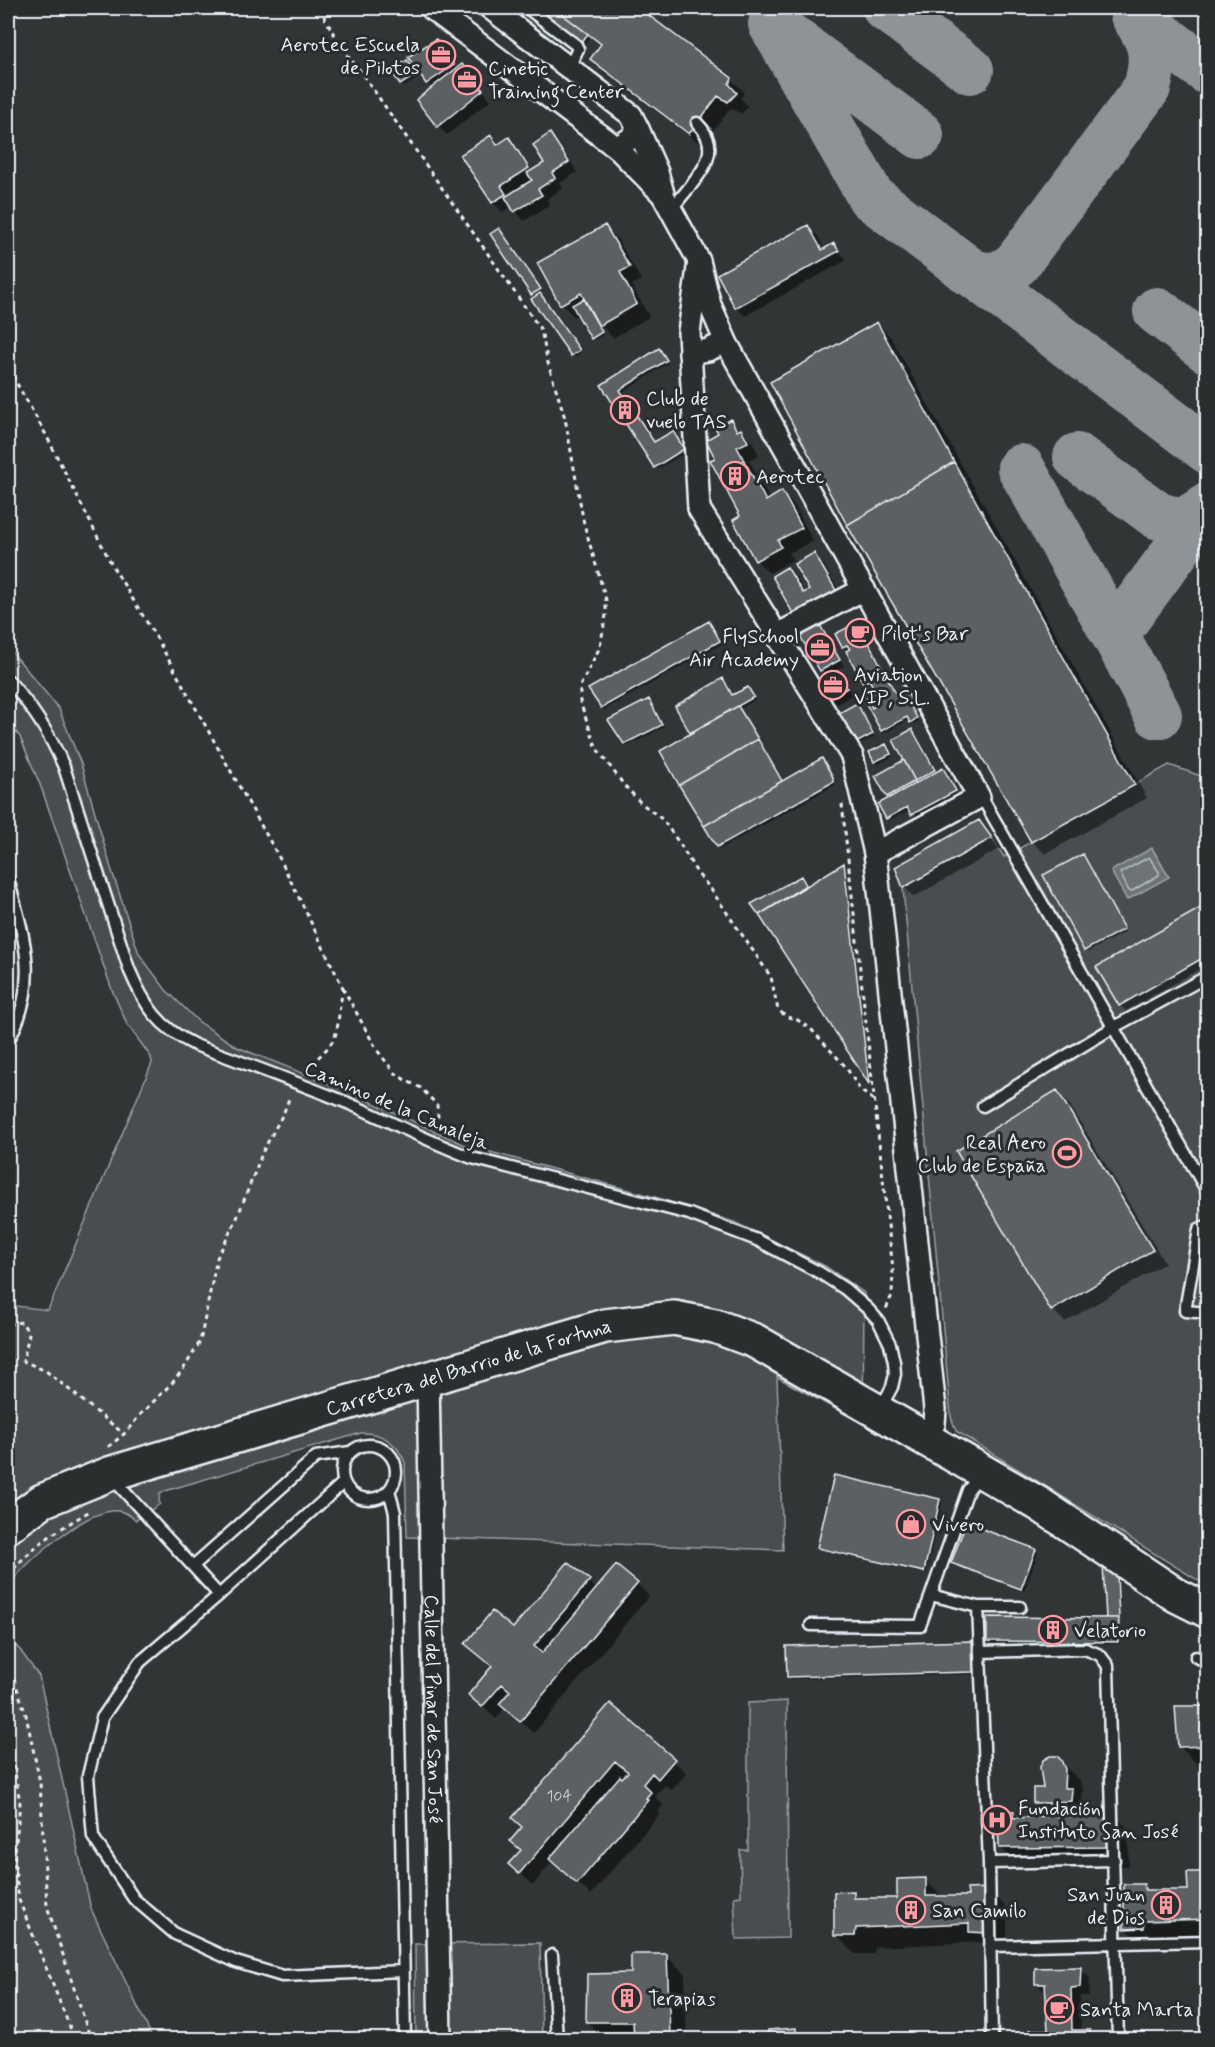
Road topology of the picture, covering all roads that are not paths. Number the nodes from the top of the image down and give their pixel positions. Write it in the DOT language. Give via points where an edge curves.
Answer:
graph roads {
  1 [pos="431,8"];
  2 [pos="527,8"];
  3 [pos="498,10"];
  4 [pos="569,67"];
  5 [pos="697,123"];
  6 [pos="638,129"];
  7 [pos="617,148"];
  8 [pos="668,203"];
  9 [pos="701,306"];
  10 [pos="726,342"];
  11 [pos="690,353"];
  12 [pos="864,589"];
  13 [pos="777,635"];
  14 [pos="8,680"];
  15 [pos="979,797"];
  16 [pos="875,854"];
  17 [pos="8,879"];
  18 [pos="1208,976"];
  19 [pos="1114,1027"];
  20 [pos="8,1041"];
  21 [pos="983,1106"];
  22 [pos="1208,1193"];
  23 [pos="1208,1225"];
  24 [pos="1208,1313"];
  25 [pos="428,1378"];
  26 [pos="879,1412"];
  27 [pos="925,1438"];
  28 [pos="350,1452"];
  29 [pos="114,1472"];
  30 [pos="983,1472"];
  31 [pos="344,1482"];
  32 [pos="389,1490"];
  33 [pos="8,1526"];
  34 [pos="193,1566"];
  35 [pos="219,1595"];
  36 [pos="931,1595"];
  37 [pos="978,1606"];
  38 [pos="1020,1607"];
  39 [pos="1208,1611"];
  40 [pos="811,1625"];
  41 [pos="981,1652"];
  42 [pos="1196,1657"];
  43 [pos="1208,1662"];
  44 [pos="1114,1860"];
  45 [pos="989,1863"];
  46 [pos="1208,1941"];
  47 [pos="1116,1942"];
  48 [pos="990,1946"];
  49 [pos="552,1955"];
  50 [pos="403,1971"];
  51 [pos="405,2040"];
  52 [pos="440,2040"];
  53 [pos="556,2040"];
  54 [pos="992,2040"];
  55 [pos="1118,2040"];
  1 -- 7 [label="street"];
  2 -- 4 [label="lane" via="576,45 578,49"];
  3 -- 4 [label="street"];
  4 -- 6 [label="street" via="631,115"];
  5 -- 8 [label="lane" via="711,148 707,161"];
  6 -- 7 [label="street"];
  6 -- 8 [label="street"];
  7 -- 8 [label="street"];
  8 -- 9 [label="street" via="699,261"];
  9 -- 10 [label="street"];
  9 -- 11 [label="street" via="689,332"];
  10 -- 11 [label="street"];
  10 -- 12 [label="street"];
  11 -- 13 [label="street" via="699,509"];
  12 -- 13 [label="street"];
  12 -- 15 [label="street"];
  13 -- 16 [label="street" via="852,756"];
  14 -- 26 [label="lane, Camino de la Canaleja" via="42,722 64,767 129,969 138,992 165,1027 180,1038 294,1081 450,1149 508,1168 689,1214 776,1249 820,1272 878,1320 890,1344 895,1374"];
  15 -- 16 [label="street"];
  15 -- 19 [label="lane"];
  16 -- 27 [label="street" via="935,1409 934,1424"];
  17 -- 20 [label="lane" via="28,964 24,1001"];
  18 -- 19 [label="lane"];
  19 -- 21 [label="lane"];
  19 -- 22 [label="lane"];
  23 -- 24 [label="lane" via="1199,1229 1185,1311"];
  25 -- 26 [label="main road, Carretera del Barrio de la Fortuna" via="605,1326 674,1318 715,1326 755,1341"];
  25 -- 29 [label="main road, Carretera del Barrio de la Fortuna"];
  25 -- 52 [label="street, Calle del Pinar de San José"];
  26 -- 27 [label="main road, Carretera del Barrio de la Fortuna"];
  27 -- 30 [label="main road, Carretera del Barrio de la Fortuna"];
  28 -- 31 [label="lane" via="342,1468"];
  28 -- 32 [label="lane" via="368,1444 389,1454 396,1471"];
  28 -- 34 [label="lane" via="316,1457"];
  29 -- 33 [label="main road, Carretera del Barrio de la Fortuna" via="42,1501"];
  29 -- 34 [label="lane"];
  30 -- 36 [label="lane" via="968,1490"];
  30 -- 39 [label="main road, Carretera del Barrio de la Fortuna" via="1176,1595"];
  31 -- 32 [label="lane" via="356,1496 365,1499 382,1496"];
  31 -- 35 [label="lane"];
  32 -- 50 [label="lane" via="395,1513"];
  34 -- 35 [label="lane"];
  35 -- 50 [label="lane" via="140,1662 102,1718 88,1776 93,1837 134,1899 175,1934 236,1962 282,1976"];
  36 -- 37 [label="lane"];
  36 -- 40 [label="lane" via="920,1626"];
  37 -- 38 [label="lane"];
  37 -- 41 [label="lane"];
  41 -- 44 [label="lane" via="1085,1649 1100,1654 1108,1666"];
  41 -- 45 [label="lane"];
  42 -- 43 [label="lane"];
  44 -- 45 [label="lane"];
  44 -- 47 [label="lane"];
  45 -- 48 [label="lane"];
  46 -- 47 [label="lane"];
  47 -- 48 [label="lane"];
  47 -- 55 [label="lane"];
  48 -- 54 [label="lane"];
  49 -- 53 [label="lane"];
  50 -- 51 [label="lane"];
}
